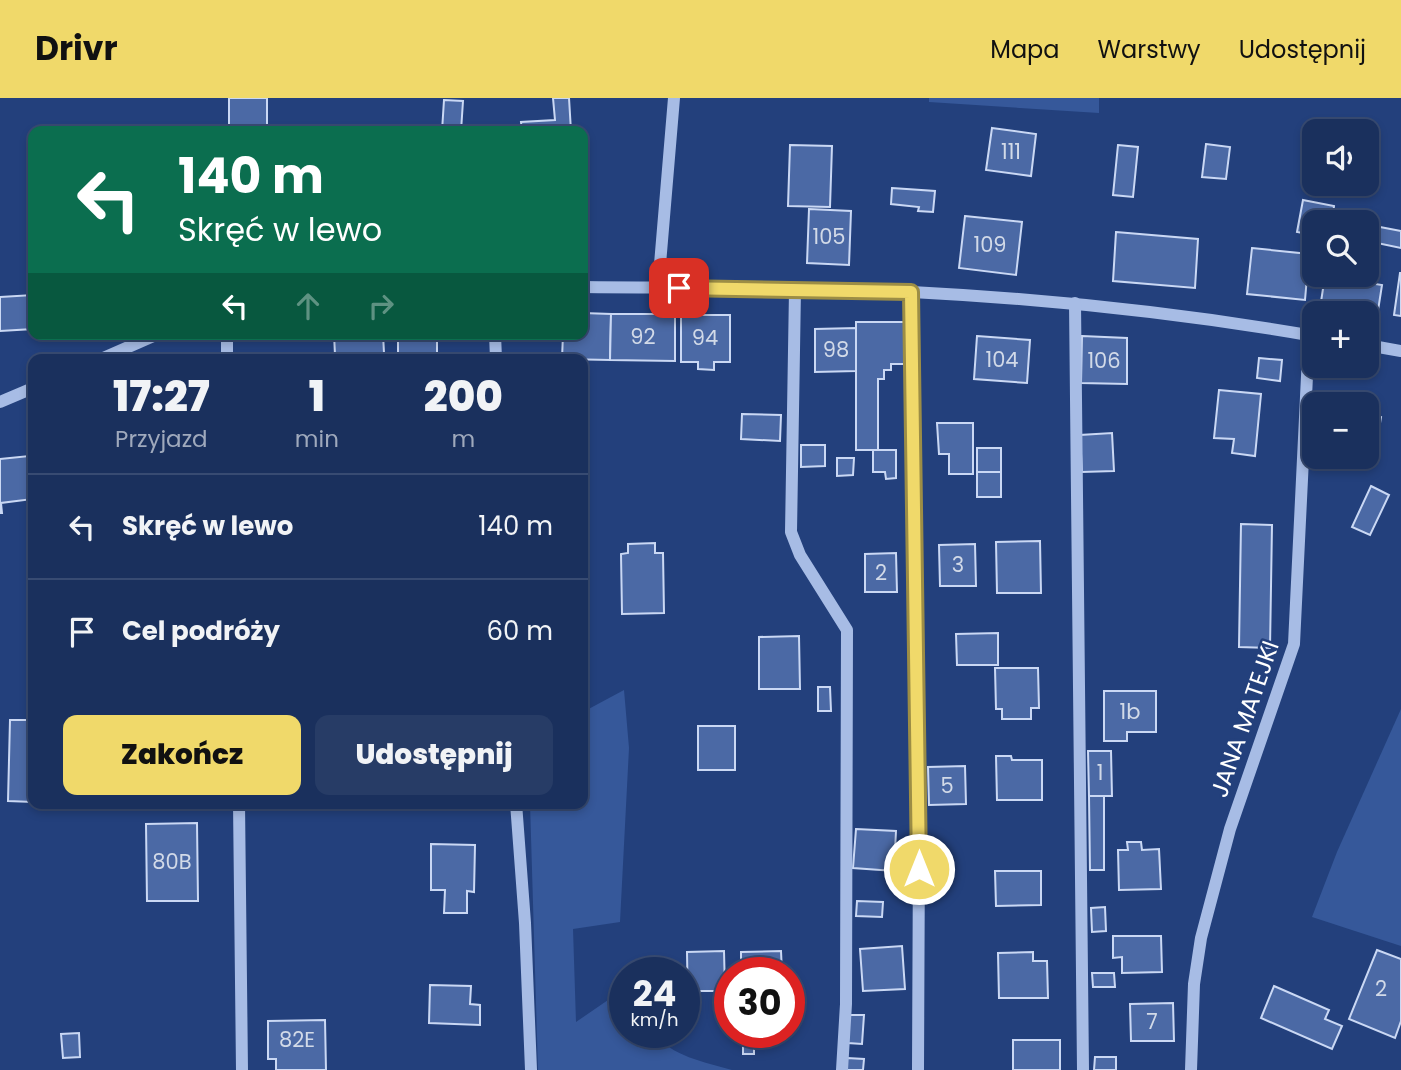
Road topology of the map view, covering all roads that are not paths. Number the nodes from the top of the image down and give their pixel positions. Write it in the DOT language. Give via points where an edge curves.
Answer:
graph roads {
  1 [pos="674,98"];
  2 [pos="588,287"];
  3 [pos="658,288"];
  4 [pos="794,289"];
  5 [pos="911,292"];
  6 [pos="1076,303"];
  7 [pos="1302,333"];
  8 [pos="144,340"];
  9 [pos="1379,347"];
  10 [pos="1401,351"];
  11 [pos="112,354"];
  12 [pos="1309,378"];
  13 [pos="28,390"];
  14 [pos="0,402"];
  15 [pos="239,809"];
  16 [pos="516,809"];
  17 [pos="242,1070"];
  18 [pos="531,1070"];
  19 [pos="842,1070"];
  20 [pos="918,1070"];
  21 [pos="1083,1070"];
  22 [pos="1191,1070"];
  1 -- 3 [label="street"];
  2 -- 3 [label="street"];
  3 -- 4 [label="street"];
  4 -- 5 [label="street"];
  4 -- 19 [label="street" via="791,532 800,555 847,630"];
  5 -- 6 [label="street"];
  5 -- 20 [label="street"];
  6 -- 7 [label="street"];
  6 -- 21 [label="street"];
  8 -- 11 [label="street"];
  9 -- 10 [label="street"];
  12 -- 22 [label="street, JANA MATEJKI" via="1294,644 1230,830 1201,938 1194,984"];
  13 -- 14 [label="street"];
  15 -- 17 [label="street"];
  16 -- 18 [label="street"];
}
